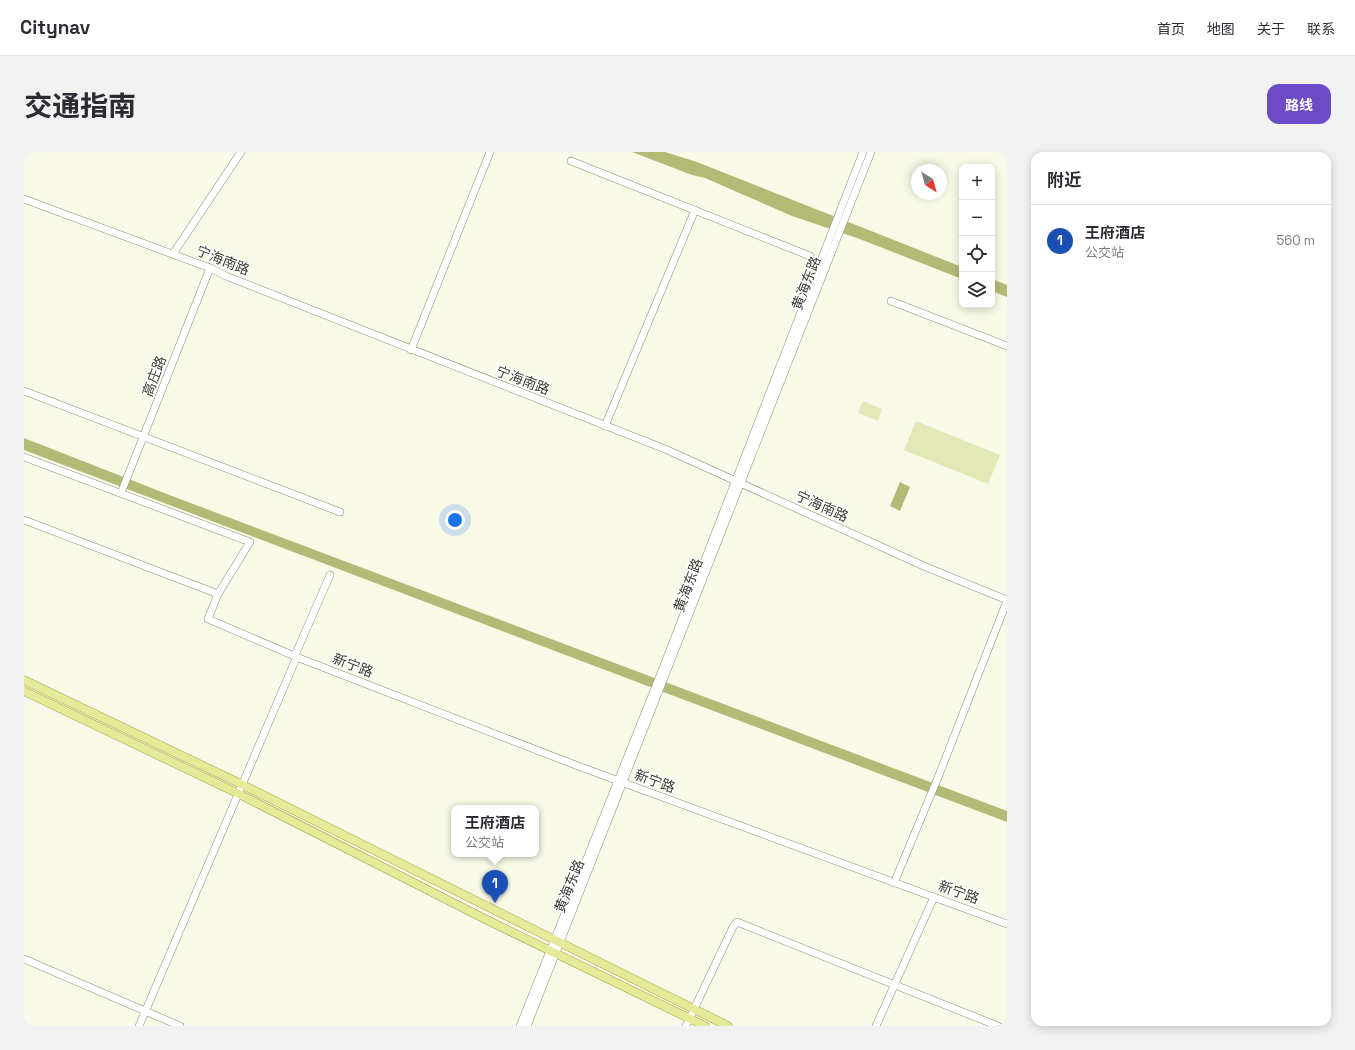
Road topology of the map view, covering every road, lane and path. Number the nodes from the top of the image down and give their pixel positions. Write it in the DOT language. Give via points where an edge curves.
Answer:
graph roads {
  1 [pos="241,152"];
  2 [pos="490,152"];
  3 [pos="863,152"];
  4 [pos="871,152"];
  5 [pos="571,161"];
  6 [pos="24,199"];
  7 [pos="695,210"];
  8 [pos="842,214"];
  9 [pos="173,254"];
  10 [pos="810,256"];
  11 [pos="210,268"];
  12 [pos="891,301"];
  13 [pos="1007,346"];
  14 [pos="411,350"];
  15 [pos="24,391"];
  16 [pos="605,426"];
  17 [pos="144,437"];
  18 [pos="24,457"];
  19 [pos="738,482"];
  20 [pos="122,492"];
  21 [pos="340,512"];
  22 [pos="24,520"];
  23 [pos="330,575"];
  24 [pos="218,594"];
  25 [pos="1007,601"];
  26 [pos="296,657"];
  27 [pos="24,680"];
  28 [pos="24,691"];
  29 [pos="621,782"];
  30 [pos="243,785"];
  31 [pos="239,794"];
  32 [pos="894,883"];
  33 [pos="934,897"];
  34 [pos="1007,924"];
  35 [pos="557,942"];
  36 [pos="552,952"];
  37 [pos="24,959"];
  38 [pos="894,986"];
  39 [pos="694,1009"];
  40 [pos="145,1011"];
  41 [pos="688,1022"];
  42 [pos="139,1026"];
  43 [pos="180,1026"];
  44 [pos="520,1026"];
  45 [pos="527,1026"];
  46 [pos="705,1026"];
  47 [pos="728,1026"];
  48 [pos="876,1026"];
  49 [pos="998,1026"];
  1 -- 9 [label="street"];
  2 -- 14 [label="street"];
  3 -- 8 [label="street, 黄海东路"];
  4 -- 8 [label="street, 黄海东路"];
  5 -- 7 [label="street"];
  6 -- 9 [label="street, 宁海南路"];
  7 -- 10 [label="street"];
  7 -- 16 [label="street"];
  8 -- 19 [label="street, 黄海东路"];
  9 -- 11 [label="street, 宁海南路"];
  11 -- 14 [label="street, 宁海南路"];
  11 -- 17 [label="street, 高庄路"];
  12 -- 13 [label="street"];
  14 -- 16 [label="street, 宁海南路"];
  15 -- 17 [label="street"];
  16 -- 19 [label="street, 宁海南路"];
  17 -- 20 [label="street, 高庄路"];
  17 -- 21 [label="street"];
  18 -- 20 [label="street"];
  19 -- 25 [label="street, 宁海南路"];
  19 -- 29 [label="street, 黄海东路"];
  20 -- 24 [label="street" via="250,542"];
  22 -- 24 [label="street"];
  23 -- 26 [label="street"];
  24 -- 26 [label="street, 新宁路" via="208,619"];
  25 -- 32 [label="street"];
  26 -- 29 [label="street, 新宁路"];
  26 -- 30 [label="street"];
  27 -- 30 [label="main road"];
  28 -- 31 [label="main road"];
  29 -- 32 [label="street, 新宁路"];
  29 -- 35 [label="street, 黄海东路"];
  30 -- 31 [label="street"];
  30 -- 35 [label="main road"];
  31 -- 36 [label="main road"];
  31 -- 40 [label="street"];
  32 -- 33 [label="street, 新宁路"];
  33 -- 34 [label="street, 新宁路"];
  33 -- 38 [label="street"];
  35 -- 36 [label="street, 黄海东路"];
  35 -- 39 [label="main road"];
  36 -- 41 [label="main road"];
  36 -- 44 [label="street, 黄海东路"];
  36 -- 45 [label="street, 黄海东路"];
  37 -- 40 [label="street"];
  38 -- 39 [label="street" via="737,922"];
  38 -- 48 [label="street"];
  38 -- 49 [label="street"];
  39 -- 41 [label="street"];
  39 -- 47 [label="main road"];
  40 -- 42 [label="street"];
  40 -- 43 [label="street"];
  41 -- 46 [label="main road"];
}
